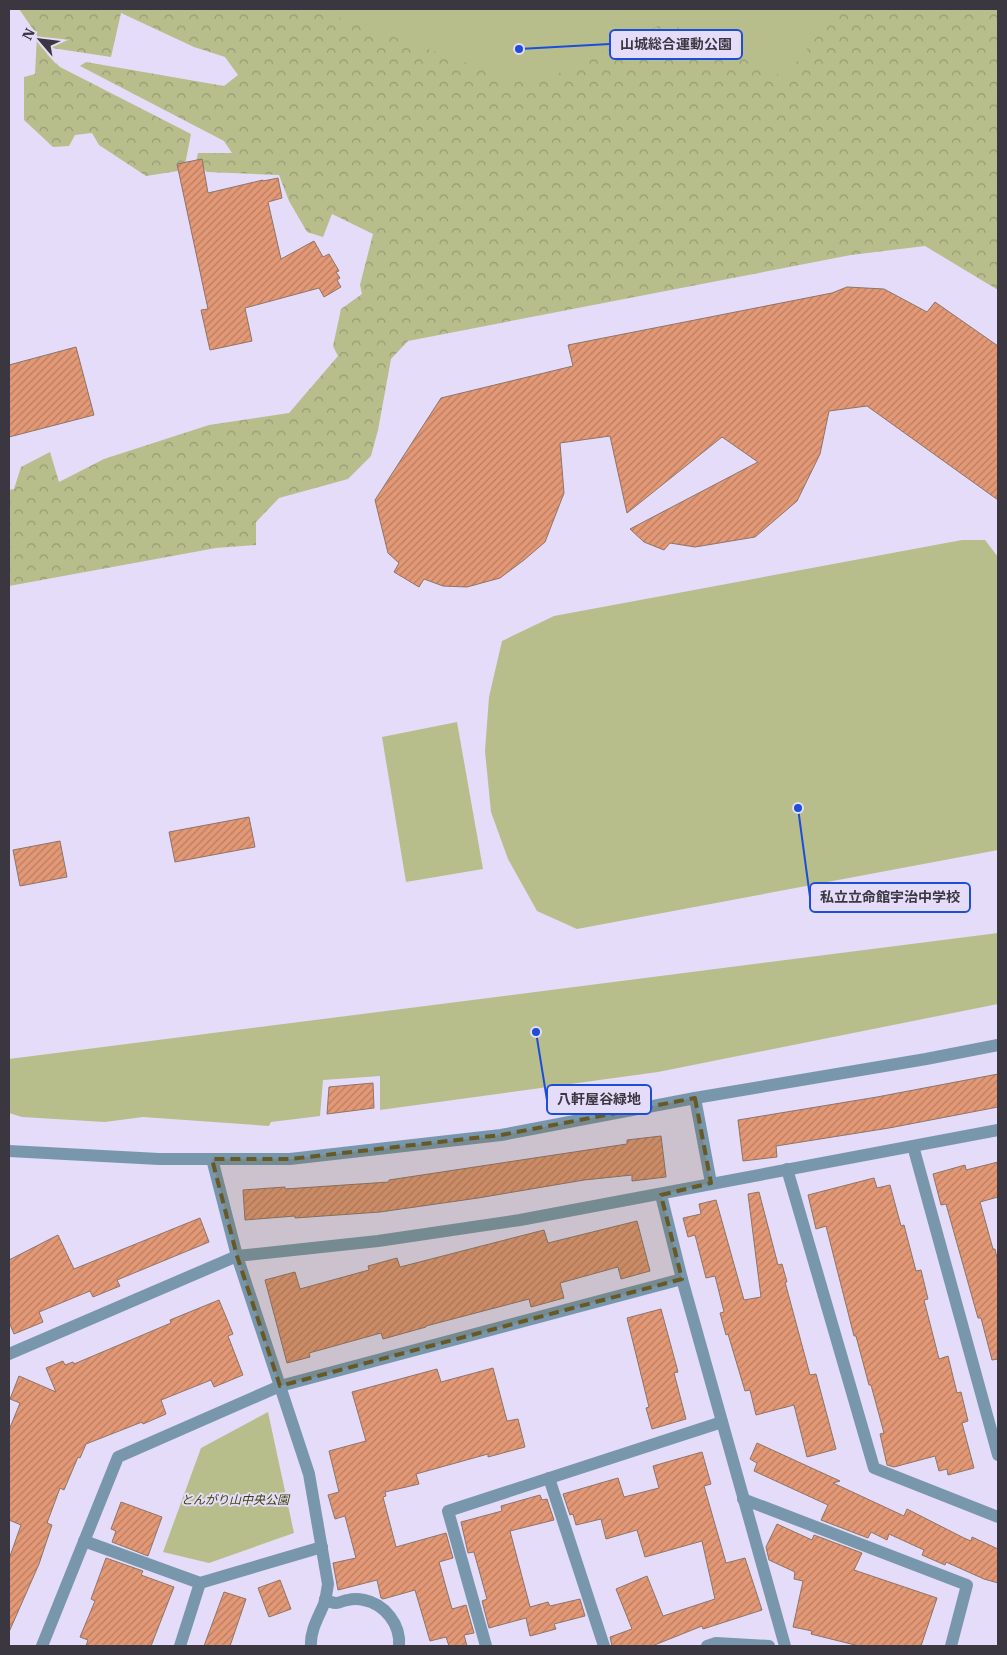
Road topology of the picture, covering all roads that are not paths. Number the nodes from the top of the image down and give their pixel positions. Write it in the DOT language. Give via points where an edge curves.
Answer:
graph roads {
  1 [pos="998,1045"];
  2 [pos="695,1098"];
  3 [pos="998,1130"];
  4 [pos="913,1146"];
  5 [pos="9,1151"];
  6 [pos="212,1159"];
  7 [pos="787,1169"];
  8 [pos="711,1183"];
  9 [pos="661,1195"];
  10 [pos="237,1256"];
  11 [pos="682,1279"];
  12 [pos="9,1354"];
  13 [pos="280,1386"];
  14 [pos="722,1422"];
  15 [pos="998,1455"];
  16 [pos="549,1478"];
  17 [pos="743,1499"];
  18 [pos="998,1517"];
  19 [pos="84,1541"];
  20 [pos="322,1547"];
  21 [pos="200,1582"];
  22 [pos="325,1599"];
  23 [pos="42,1646"];
  24 [pos="180,1646"];
  25 [pos="311,1646"];
  26 [pos="399,1646"];
  27 [pos="486,1646"];
  28 [pos="604,1646"];
  29 [pos="707,1646"];
  30 [pos="769,1646"];
  31 [pos="776,1646"];
  32 [pos="785,1646"];
  33 [pos="951,1646"];
  1 -- 2 [label="street"];
  2 -- 6 [label="street" via="501,1135 290,1159"];
  2 -- 8 [label="street"];
  3 -- 4 [label="street"];
  4 -- 7 [label="street"];
  4 -- 15 [label="street"];
  5 -- 6 [label="street"];
  6 -- 10 [label="street"];
  7 -- 8 [label="street"];
  7 -- 18 [label="street" via="874,1468"];
  8 -- 9 [label="street"];
  9 -- 10 [label="street" via="378,1241"];
  9 -- 11 [label="street"];
  10 -- 12 [label="street"];
  10 -- 13 [label="street"];
  11 -- 13 [label="street"];
  11 -- 14 [label="street"];
  13 -- 19 [label="street" via="118,1457"];
  13 -- 20 [label="street" via="309,1474"];
  14 -- 16 [label="street"];
  14 -- 17 [label="street"];
  16 -- 27 [label="street" via="448,1511"];
  16 -- 28 [label="street"];
  17 -- 32 [label="street"];
  17 -- 33 [label="street" via="967,1585"];
  19 -- 21 [label="street"];
  19 -- 23 [label="street"];
  20 -- 21 [label="street"];
  20 -- 22 [label="street" via="328,1584"];
  21 -- 24 [label="street"];
  22 -- 25 [label="street" via="314,1625"];
  22 -- 26 [label="street" via="337,1604 363,1600 377,1605 396,1626"];
  29 -- 30 [label="street" via="716,1643"];
  31 -- 32 [label="street"];
}
